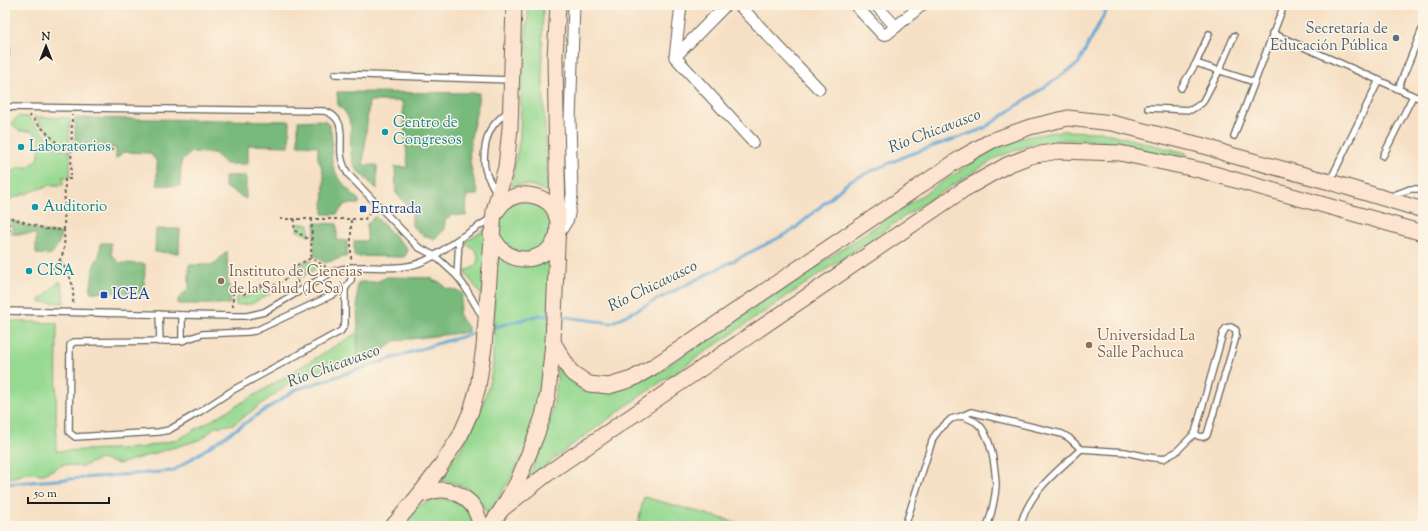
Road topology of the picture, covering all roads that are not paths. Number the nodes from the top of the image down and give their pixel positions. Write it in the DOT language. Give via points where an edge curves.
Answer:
graph roads {
  1 [pos="551,5"];
  2 [pos="558,5"];
  3 [pos="574,5"];
  4 [pos="681,5"];
  5 [pos="726,5"];
  6 [pos="739,5"];
  7 [pos="855,5"];
  8 [pos="876,5"];
  9 [pos="922,5"];
  10 [pos="1284,5"];
  11 [pos="515,7"];
  12 [pos="896,27"];
  13 [pos="1423,27"];
  14 [pos="1272,33"];
  15 [pos="1209,34"];
  16 [pos="1234,36"];
  17 [pos="5,42"];
  18 [pos="5,56"];
  19 [pos="675,57"];
  20 [pos="1196,63"];
  21 [pos="1219,71"];
  22 [pos="336,74"];
  23 [pos="512,80"];
  24 [pos="1378,80"];
  25 [pos="555,81"];
  26 [pos="571,82"];
  27 [pos="1254,82"];
  28 [pos="1182,88"];
  29 [pos="819,89"];
  30 [pos="1398,89"];
  31 [pos="1413,96"];
  32 [pos="1423,100"];
  33 [pos="5,107"];
  34 [pos="511,108"];
  35 [pos="1148,108"];
  36 [pos="1234,136"];
  37 [pos="753,142"];
  38 [pos="1208,148"];
  39 [pos="1383,156"];
  40 [pos="1200,170"];
  41 [pos="1330,182"];
  42 [pos="1423,189"];
  43 [pos="498,196"];
  44 [pos="1384,198"];
  45 [pos="1423,210"];
  46 [pos="493,217"];
  47 [pos="558,221"];
  48 [pos="1423,233"];
  49 [pos="492,234"];
  50 [pos="557,236"];
  51 [pos="459,239"];
  52 [pos="434,256"];
  53 [pos="352,267"];
  54 [pos="457,276"];
  55 [pos="345,289"];
  56 [pos="5,311"];
  57 [pos="159,314"];
  58 [pos="182,315"];
  59 [pos="485,324"];
  60 [pos="554,334"];
  61 [pos="182,341"];
  62 [pos="160,342"];
  63 [pos="962,416"];
  64 [pos="1195,433"];
  65 [pos="1081,449"];
  66 [pos="419,495"];
  67 [pos="502,509"];
  68 [pos="393,526"];
  69 [pos="481,526"];
  70 [pos="490,526"];
  71 [pos="905,526"];
  72 [pos="987,526"];
  73 [pos="1020,526"];
  1 -- 25 [label="street" via="549,52"];
  2 -- 25 [label="street"];
  3 -- 26 [label="street"];
  4 -- 19 [label="street"];
  5 -- 19 [label="street"];
  6 -- 29 [label="street"];
  7 -- 12 [label="street" via="883,35"];
  8 -- 12 [label="street"];
  9 -- 12 [label="street"];
  10 -- 14 [label="lane"];
  11 -- 23 [label="street"];
  13 -- 30 [label="lane"];
  14 -- 24 [label="lane"];
  14 -- 27 [label="lane"];
  15 -- 20 [label="lane"];
  16 -- 21 [label="lane"];
  17 -- 18 [label="lane"];
  19 -- 37 [label="street"];
  20 -- 21 [label="lane"];
  20 -- 28 [label="lane"];
  21 -- 27 [label="lane"];
  21 -- 35 [label="lane" via="1202,103 1191,110"];
  22 -- 23 [label="lane"];
  23 -- 34 [label="street"];
  24 -- 30 [label="lane"];
  24 -- 41 [label="lane"];
  25 -- 26 [label="street"];
  25 -- 47 [label="street"];
  26 -- 50 [label="street" via="572,195 568,219"];
  27 -- 36 [label="lane"];
  30 -- 31 [label="lane"];
  31 -- 32 [label="lane"];
  31 -- 39 [label="lane"];
  33 -- 52 [label="lane" via="328,112 338,119 341,127 341,155 348,174 418,247"];
  34 -- 43 [label="street" via="506,167"];
  34 -- 43 [label="lane" via="491,130 486,143 485,172"];
  38 -- 40 [label="street"];
  38 -- 41 [label="street"];
  38 -- 60 [label="street" via="1112,123 1068,118 1030,127 991,141 960,158 632,379 609,386 589,384 571,372"];
  40 -- 48 [label="street"];
  40 -- 67 [label="street" via="1120,153 1058,151 1030,156 1007,165 963,190 551,471"];
  41 -- 44 [label="street"];
  42 -- 44 [label="lane" via="1410,189"];
  43 -- 46 [label="street"];
  44 -- 45 [label="street"];
  46 -- 47 [label="street" via="506,200 529,195 538,196 547,202 553,208"];
  46 -- 49 [label="street"];
  46 -- 51 [label="lane"];
  47 -- 50 [label="street"];
  49 -- 50 [label="street" via="496,243 508,255 528,259 544,254"];
  49 -- 59 [label="street"];
  50 -- 60 [label="street"];
  51 -- 52 [label="lane"];
  51 -- 54 [label="lane"];
  52 -- 53 [label="lane" via="420,264 406,267"];
  52 -- 54 [label="lane"];
  53 -- 55 [label="lane" via="351,280"];
  53 -- 58 [label="lane" via="332,272 264,312 247,316"];
  54 -- 59 [label="lane"];
  55 -- 61 [label="lane" via="255,331 202,334"];
  55 -- 62 [label="lane" via="345,324 341,331 233,390 170,430 74,437 69,432 70,345 74,342"];
  56 -- 57 [label="lane"];
  57 -- 58 [label="lane"];
  57 -- 62 [label="lane"];
  58 -- 61 [label="lane"];
  59 -- 66 [label="street" via="478,387 470,411 460,436"];
  60 -- 67 [label="street" via="543,416 528,459"];
  61 -- 62 [label="lane"];
  63 -- 65 [label="lane" via="971,412 1062,434"];
  63 -- 71 [label="lane" via="951,419 933,438"];
  63 -- 72 [label="lane" via="976,422 986,436 992,457 996,485"];
  64 -- 64 [label="lane" via="1223,332 1231,327 1236,330 1236,337 1207,435 1203,437"];
  64 -- 65 [label="lane" via="1176,452 1163,458"];
  65 -- 73 [label="lane" via="1034,495"];
  66 -- 68 [label="street"];
  66 -- 69 [label="street" via="435,490 447,490 458,494 473,506"];
  67 -- 70 [label="street"];
}
